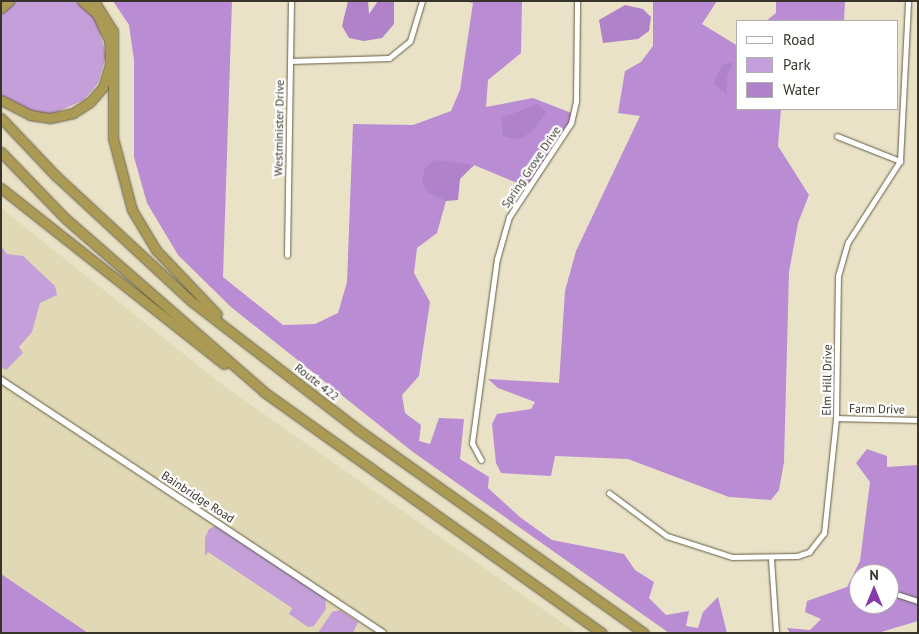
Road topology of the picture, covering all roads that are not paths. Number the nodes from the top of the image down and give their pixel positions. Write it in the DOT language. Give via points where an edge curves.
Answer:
graph roads {
  1 [pos="9,1"];
  2 [pos="82,1"];
  3 [pos="94,1"];
  4 [pos="291,1"];
  5 [pos="422,1"];
  6 [pos="577,1"];
  7 [pos="908,1"];
  8 [pos="1,8"];
  9 [pos="290,61"];
  10 [pos="1,100"];
  11 [pos="1,118"];
  12 [pos="837,136"];
  13 [pos="1,152"];
  14 [pos="900,161"];
  15 [pos="1,188"];
  16 [pos="287,255"];
  17 [pos="1,380"];
  18 [pos="264,392"];
  19 [pos="315,397"];
  20 [pos="836,418"];
  21 [pos="918,420"];
  22 [pos="481,460"];
  23 [pos="609,493"];
  24 [pos="771,559"];
  25 [pos="899,595"];
  26 [pos="918,601"];
  27 [pos="383,633"];
  28 [pos="602,633"];
  29 [pos="644,633"];
  30 [pos="776,633"];
  1 -- 8 [label="highway"];
  2 -- 10 [label="highway" via="98,14 109,40 110,64 103,87 90,102 73,113 50,118 30,115"];
  3 -- 19 [label="highway" via="113,31 113,138 132,210 156,250 210,308"];
  4 -- 9 [label="street, Westminister Drive"];
  5 -- 9 [label="street" via="410,41 389,58"];
  6 -- 22 [label="street, Spring Grove Drive" via="576,101 571,123 509,217 496,259 472,443"];
  7 -- 14 [label="street, Elm Hill Drive"];
  9 -- 16 [label="street, Westminister Drive"];
  11 -- 19 [label="highway, Route 422" via="55,175 192,301"];
  12 -- 14 [label="street"];
  13 -- 18 [label="highway" via="66,218"];
  14 -- 20 [label="street, Elm Hill Drive" via="842,255"];
  15 -- 18 [label="highway" via="205,351"];
  17 -- 27 [label="street, Bainbridge Road"];
  18 -- 28 [label="highway"];
  19 -- 29 [label="highway, Route 422"];
  20 -- 21 [label="street, Farm Drive"];
  20 -- 24 [label="street, Elm Hill Drive" via="824,533 809,552"];
  23 -- 24 [label="street, Elm Hill Drive" via="667,536 732,557"];
  24 -- 30 [label="street"];
  25 -- 26 [label="street"];
}
